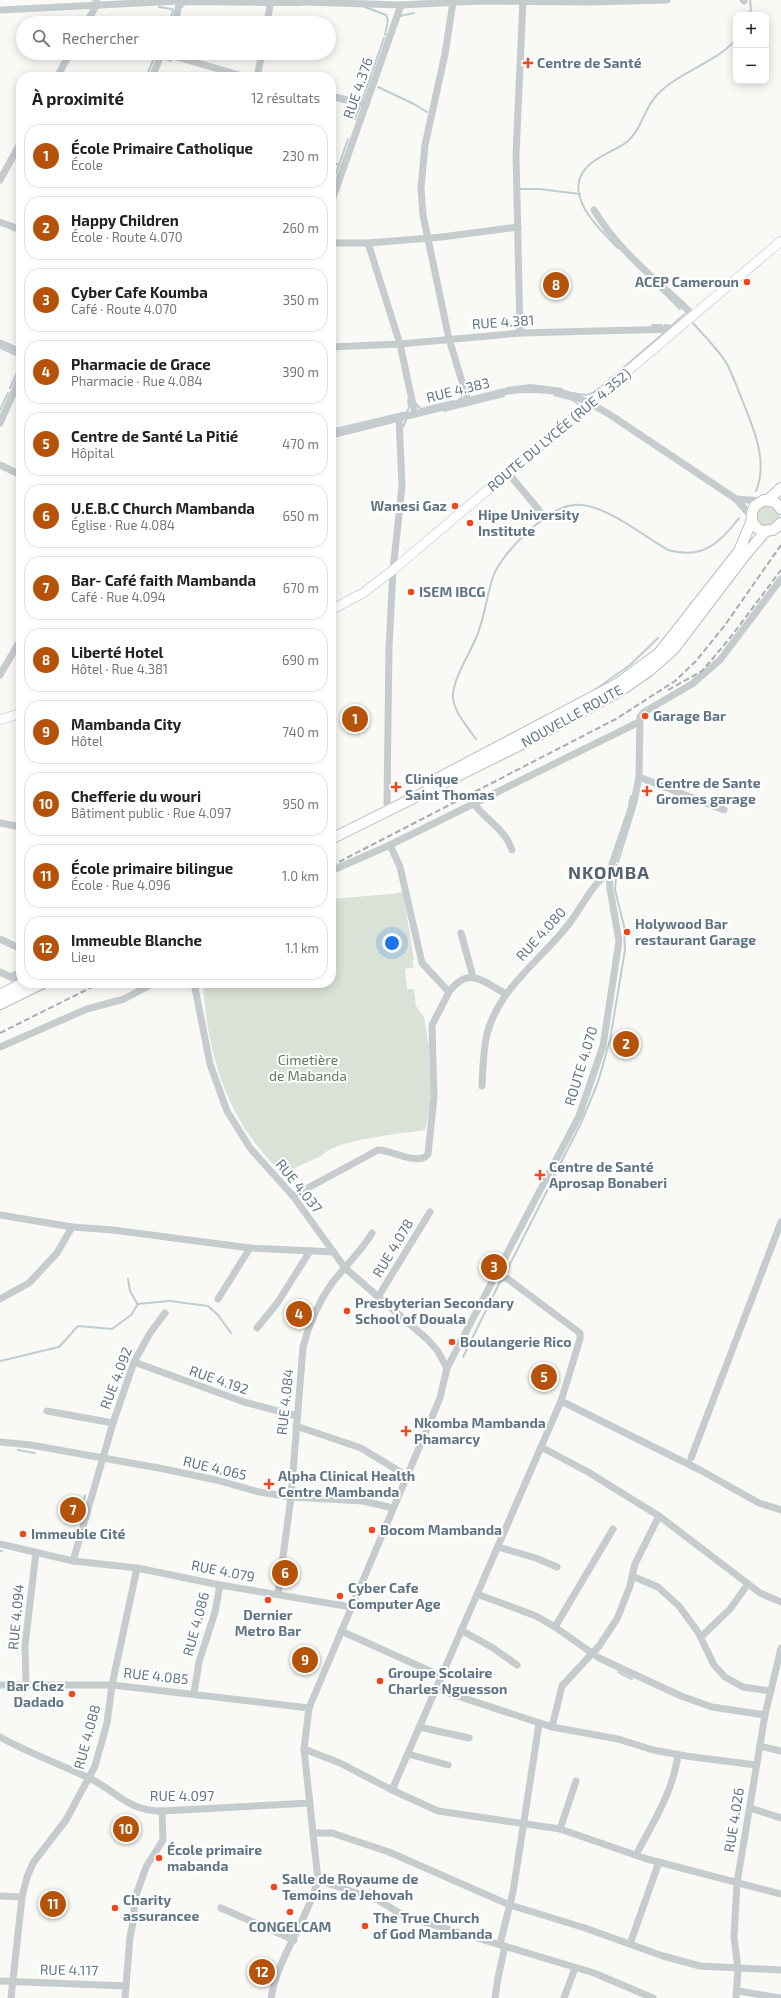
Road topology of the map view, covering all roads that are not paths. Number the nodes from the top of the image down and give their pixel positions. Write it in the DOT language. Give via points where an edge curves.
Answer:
graph roads {
  1 [pos="271,0"];
  2 [pos="523,0"];
  3 [pos="667,0"];
  4 [pos="180,1"];
  5 [pos="418,2"];
  6 [pos="453,2"];
  7 [pos="96,3"];
  8 [pos="401,5"];
  9 [pos="0,10"];
  10 [pos="90,16"];
  11 [pos="177,16"];
  12 [pos="268,16"];
  13 [pos="66,60"];
  14 [pos="160,60"];
  15 [pos="187,60"];
  16 [pos="261,60"];
  17 [pos="60,72"];
  18 [pos="154,72"];
  19 [pos="229,72"];
  20 [pos="258,72"];
  21 [pos="336,97"];
  22 [pos="366,105"];
  23 [pos="16,151"];
  24 [pos="0,180"];
  25 [pos="336,189"];
  26 [pos="594,210"];
  27 [pos="0,222"];
  28 [pos="518,227"];
  29 [pos="16,228"];
  30 [pos="427,238"];
  31 [pos="781,241"];
  32 [pos="336,243"];
  33 [pos="368,243"];
  34 [pos="693,315"];
  35 [pos="677,329"];
  36 [pos="520,333"];
  37 [pos="449,339"];
  38 [pos="0,343"];
  39 [pos="400,344"];
  40 [pos="336,348"];
  41 [pos="16,350"];
  42 [pos="16,387"];
  43 [pos="468,401"];
  44 [pos="591,403"];
  45 [pos="415,414"];
  46 [pos="399,418"];
  47 [pos="0,423"];
  48 [pos="336,434"];
  49 [pos="0,465"];
  50 [pos="16,473"];
  51 [pos="508,473"];
  52 [pos="781,488"];
  53 [pos="736,499"];
  54 [pos="764,501"];
  55 [pos="780,505"];
  56 [pos="539,510"];
  57 [pos="751,518"];
  58 [pos="781,523"];
  59 [pos="773,531"];
  60 [pos="393,570"];
  61 [pos="781,579"];
  62 [pos="336,607"];
  63 [pos="16,648"];
  64 [pos="0,675"];
  65 [pos="16,715"];
  66 [pos="560,719"];
  67 [pos="0,720"];
  68 [pos="639,722"];
  69 [pos="638,777"];
  70 [pos="425,789"];
  71 [pos="387,804"];
  72 [pos="474,804"];
  73 [pos="724,810"];
  74 [pos="0,823"];
  75 [pos="16,826"];
  76 [pos="336,830"];
  77 [pos="336,835"];
  78 [pos="390,845"];
  79 [pos="512,850"];
  80 [pos="336,869"];
  81 [pos="609,873"];
  82 [pos="461,933"];
  83 [pos="0,939"];
  84 [pos="16,947"];
  85 [pos="0,972"];
  86 [pos="16,974"];
  87 [pos="473,976"];
  88 [pos="11,977"];
  89 [pos="16,980"];
  90 [pos="16,986"];
  91 [pos="33,988"];
  92 [pos="145,988"];
  93 [pos="195,988"];
  94 [pos="450,992"];
  95 [pos="506,994"];
  96 [pos="0,995"];
  97 [pos="0,1004"];
  98 [pos="0,1047"];
  99 [pos="482,1086"];
  100 [pos="293,1196"];
  101 [pos="430,1212"];
  102 [pos="0,1215"];
  103 [pos="781,1222"];
  104 [pos="72,1227"];
  105 [pos="372,1232"];
  106 [pos="250,1248"];
  107 [pos="310,1251"];
  108 [pos="334,1252"];
  109 [pos="345,1268"];
  110 [pos="497,1271"];
  111 [pos="378,1297"];
  112 [pos="0,1299"];
  113 [pos="218,1299"];
  114 [pos="166,1313"];
  115 [pos="257,1328"];
  116 [pos="134,1362"];
  117 [pos="447,1368"];
  118 [pos="562,1401"];
  119 [pos="47,1411"];
  120 [pos="297,1416"];
  121 [pos="113,1423"];
  122 [pos="296,1426"];
  123 [pos="0,1442"];
  124 [pos="0,1445"];
  125 [pos="541,1448"];
  126 [pos="691,1458"];
  127 [pos="102,1459"];
  128 [pos="407,1476"];
  129 [pos="290,1497"];
  130 [pos="393,1508"];
  131 [pos="781,1510"];
  132 [pos="660,1516"];
  133 [pos="613,1528"];
  134 [pos="0,1544"];
  135 [pos="498,1547"];
  136 [pos="36,1552"];
  137 [pos="73,1561"];
  138 [pos="557,1567"];
  139 [pos="137,1568"];
  140 [pos="632,1576"];
  141 [pos="748,1584"];
  142 [pos="220,1585"];
  143 [pos="278,1594"];
  144 [pos="477,1594"];
  145 [pos="781,1602"];
  146 [pos="351,1607"];
  147 [pos="555,1627"];
  148 [pos="462,1630"];
  149 [pos="341,1631"];
  150 [pos="701,1638"];
  151 [pos="781,1648"];
  152 [pos="592,1654"];
  153 [pos="780,1664"];
  154 [pos="517,1665"];
  155 [pos="442,1676"];
  156 [pos="26,1684"];
  157 [pos="0,1685"];
  158 [pos="112,1685"];
  159 [pos="436,1689"];
  160 [pos="771,1691"];
  161 [pos="194,1693"];
  162 [pos="309,1708"];
  163 [pos="765,1715"];
  164 [pos="539,1724"];
  165 [pos="419,1727"];
  166 [pos="552,1728"];
  167 [pos="0,1737"];
  168 [pos="469,1738"];
  169 [pos="760,1746"];
  170 [pos="304,1749"];
  171 [pos="781,1751"];
  172 [pos="408,1754"];
  173 [pos="678,1755"];
  174 [pos="448,1765"];
  175 [pos="756,1765"];
  176 [pos="90,1778"];
  177 [pos="576,1781"];
  178 [pos="392,1790"];
  179 [pos="310,1803"];
  180 [pos="750,1808"];
  181 [pos="162,1811"];
  182 [pos="781,1818"];
  183 [pos="524,1822"];
  184 [pos="560,1829"];
  185 [pos="313,1833"];
  186 [pos="636,1855"];
  187 [pos="659,1862"];
  188 [pos="318,1880"];
  189 [pos="737,1883"];
  190 [pos="781,1894"];
  191 [pos="0,1896"];
  192 [pos="22,1897"];
  193 [pos="510,1905"];
  194 [pos="221,1908"];
  195 [pos="294,1940"];
  196 [pos="630,1944"];
  197 [pos="502,1945"];
  198 [pos="575,1968"];
  199 [pos="738,1969"];
  200 [pos="781,1970"];
  201 [pos="0,1981"];
  202 [pos="14,1982"];
  203 [pos="126,1986"];
  204 [pos="737,1995"];
  205 [pos="12,1998"];
  206 [pos="125,1998"];
  207 [pos="271,1998"];
  208 [pos="495,1998"];
  209 [pos="564,1998"];
  210 [pos="653,1998"];
  211 [pos="780,1998"];
  1 -- 4 [label="street"];
  1 -- 8 [label="street"];
  1 -- 12 [label="street"];
  2 -- 3 [label="street"];
  2 -- 6 [label="street"];
  2 -- 28 [label="street" via="516,154"];
  4 -- 7 [label="street"];
  4 -- 11 [label="street"];
  5 -- 6 [label="street"];
  5 -- 8 [label="street"];
  6 -- 30 [label="street" via="445,54 424,145 421,188"];
  7 -- 9 [label="street"];
  7 -- 10 [label="street"];
  8 -- 22 [label="street, RUE 4.376"];
  13 -- 17 [label="street"];
  14 -- 18 [label="street"];
  15 -- 19 [label="street"];
  16 -- 20 [label="street"];
  21 -- 22 [label="street"];
  22 -- 25 [label="street, RUE 4.376"];
  23 -- 24 [label="street"];
  26 -- 34 [label="street" via="603,227 616,242"];
  27 -- 29 [label="street"];
  28 -- 30 [label="street"];
  28 -- 36 [label="street"];
  30 -- 33 [label="street"];
  30 -- 37 [label="street"];
  31 -- 34 [label="main road, ROUTE DU LYCÉE (RUE 4.352)"];
  32 -- 33 [label="street"];
  33 -- 39 [label="street"];
  34 -- 35 [label="main road, ROUTE DU LYCÉE (RUE 4.352)"];
  35 -- 36 [label="street, RUE 4.381"];
  35 -- 44 [label="main road, ROUTE DU LYCÉE (RUE 4.352)"];
  36 -- 37 [label="street, RUE 4.381"];
  37 -- 39 [label="street, RUE 4.381"];
  37 -- 43 [label="street"];
  38 -- 41 [label="street"];
  39 -- 40 [label="street, RUE 4.381"];
  39 -- 45 [label="street"];
  42 -- 47 [label="street"];
  43 -- 44 [label="street, RUE 4.383" via="507,391 533,388 547,389"];
  43 -- 45 [label="street, RUE 4.383"];
  44 -- 51 [label="main road, ROUTE DU LYCÉE (RUE 4.352)"];
  44 -- 53 [label="street, RUE 4.383"];
  45 -- 46 [label="street, RUE 4.383"];
  46 -- 48 [label="street, RUE 4.383"];
  46 -- 60 [label="street" via="402,486"];
  49 -- 50 [label="street"];
  51 -- 56 [label="street"];
  51 -- 60 [label="main road, ROUTE DU LYCÉE (RUE 4.352)"];
  52 -- 54 [label="highway"];
  53 -- 54 [label="street"];
  53 -- 57 [label="street"];
  54 -- 55 [label="highway"];
  54 -- 57 [label="highway, NOUVELLE ROUTE" via="755,506"];
  57 -- 59 [label="highway" via="758,529"];
  57 -- 66 [label="highway, NOUVELLE ROUTE" via="739,551 659,653 617,684"];
  58 -- 59 [label="highway, NOUVELLE ROUTE"];
  59 -- 66 [label="highway, NOUVELLE ROUTE" via="746,554 673,650 649,671 626,686"];
  60 -- 62 [label="main road, ROUTE DU LYCÉE (RUE 4.352)" via="363,593"];
  60 -- 71 [label="street" via="389,647"];
  61 -- 68 [label="street" via="720,660 692,684 644,712"];
  63 -- 64 [label="street"];
  65 -- 67 [label="main road"];
  66 -- 70 [label="highway, NOUVELLE ROUTE"];
  68 -- 69 [label="street, ROUTE 4.070"];
  68 -- 72 [label="street"];
  69 -- 73 [label="street"];
  69 -- 81 [label="street, ROUTE 4.070" via="635,797"];
  70 -- 71 [label="highway, NOUVELLE ROUTE"];
  70 -- 77 [label="highway, NOUVELLE ROUTE"];
  71 -- 76 [label="highway, NOUVELLE ROUTE"];
  72 -- 78 [label="street"];
  72 -- 79 [label="street" via="503,832"];
  74 -- 75 [label="street"];
  78 -- 80 [label="street"];
  78 -- 94 [label="street" via="400,867 422,963"];
  81 -- 95 [label="street, RUE 4.080" via="598,881 559,937"];
  81 -- 110 [label="street, ROUTE 4.070" via="620,941 603,1046 578,1116"];
  82 -- 87 [label="street"];
  83 -- 84 [label="street"];
  85 -- 88 [label="street"];
  86 -- 88 [label="street"];
  87 -- 94 [label="street" via="461,979"];
  87 -- 95 [label="street"];
  88 -- 89 [label="street"];
  90 -- 96 [label="highway"];
  91 -- 97 [label="highway"];
  92 -- 98 [label="street" via="124,1000 87,1009"];
  93 -- 100 [label="street, RUE 4.037" via="210,1064 227,1111 250,1148"];
  94 -- 100 [label="street" via="432,1024 434,1097 426,1157 401,1157 378,1150"];
  95 -- 99 [label="street, RUE 4.080" via="487,1034"];
  100 -- 108 [label="street, RUE 4.037"];
  101 -- 111 [label="street, RUE 4.078"];
  102 -- 104 [label="street"];
  103 -- 126 [label="street"];
  104 -- 106 [label="street"];
  104 -- 112 [label="street" via="57,1253 29,1283"];
  105 -- 109 [label="street, RUE 4.084"];
  106 -- 107 [label="street"];
  106 -- 113 [label="street"];
  107 -- 108 [label="street"];
  107 -- 115 [label="street" via="278,1302"];
  108 -- 109 [label="street, RUE 4.037"];
  109 -- 111 [label="street, RUE 4.037"];
  109 -- 120 [label="street, RUE 4.084" via="316,1308 307,1329"];
  110 -- 117 [label="street, ROUTE 4.070"];
  110 -- 118 [label="street" via="580,1333"];
  111 -- 117 [label="street, RUE 4.037" via="427,1339"];
  114 -- 116 [label="street, RUE 4.092" via="150,1333"];
  116 -- 120 [label="street, RUE 4.192" via="244,1402"];
  116 -- 121 [label="street, RUE 4.092"];
  117 -- 128 [label="street, ROUTE 4.070" via="440,1398"];
  118 -- 125 [label="street"];
  118 -- 131 [label="street" via="759,1502"];
  119 -- 121 [label="street"];
  120 -- 122 [label="street, RUE 4.084"];
  121 -- 127 [label="street, RUE 4.092"];
  122 -- 128 [label="street" via="361,1448"];
  122 -- 129 [label="street, RUE 4.084"];
  123 -- 124 [label="street"];
  123 -- 127 [label="street, RUE 4.065" via="31,1445"];
  125 -- 132 [label="street" via="588,1472"];
  125 -- 135 [label="street"];
  127 -- 129 [label="street, RUE 4.065" via="216,1480 259,1492"];
  127 -- 137 [label="street, RUE 4.092"];
  128 -- 130 [label="street, ROUTE 4.070"];
  129 -- 130 [label="street, RUE 4.065" via="363,1501"];
  129 -- 143 [label="street, RUE 4.084"];
  130 -- 146 [label="street, ROUTE 4.070"];
  132 -- 140 [label="street" via="635,1564"];
  132 -- 141 [label="street"];
  133 -- 147 [label="street"];
  134 -- 136 [label="street, RUE 4.079"];
  135 -- 138 [label="street"];
  135 -- 144 [label="street"];
  136 -- 137 [label="street, RUE 4.079"];
  136 -- 156 [label="street, RUE 4.094" via="25,1645"];
  137 -- 139 [label="street, RUE 4.079"];
  139 -- 142 [label="street, RUE 4.079"];
  139 -- 158 [label="street, RUE 4.088"];
  140 -- 150 [label="street" via="662,1590 687,1615"];
  140 -- 152 [label="street" via="617,1620"];
  141 -- 145 [label="street"];
  141 -- 150 [label="street" via="730,1609"];
  142 -- 143 [label="street, RUE 4.079"];
  142 -- 161 [label="street, RUE 4.086" via="215,1612 199,1662"];
  143 -- 146 [label="street, RUE 4.079"];
  144 -- 147 [label="street" via="536,1616"];
  144 -- 148 [label="street"];
  146 -- 149 [label="street, ROUTE 4.070"];
  147 -- 152 [label="street"];
  148 -- 154 [label="street"];
  148 -- 155 [label="street"];
  149 -- 155 [label="street"];
  149 -- 162 [label="street, ROUTE 4.070"];
  150 -- 160 [label="street" via="714,1665 725,1677 743,1687"];
  151 -- 153 [label="street, RUE 4.026"];
  152 -- 163 [label="street" via="697,1703 728,1711"];
  152 -- 166 [label="street" via="562,1686"];
  153 -- 160 [label="street, RUE 4.026"];
  155 -- 159 [label="street"];
  156 -- 157 [label="street, RUE 4.085"];
  156 -- 158 [label="street, RUE 4.085"];
  158 -- 161 [label="street, RUE 4.085"];
  158 -- 176 [label="street, RUE 4.088" via="107,1723"];
  159 -- 164 [label="street"];
  159 -- 165 [label="street"];
  160 -- 163 [label="street, RUE 4.026"];
  161 -- 162 [label="street, RUE 4.085"];
  162 -- 170 [label="street, ROUTE 4.070"];
  163 -- 169 [label="street, RUE 4.026"];
  164 -- 166 [label="street"];
  164 -- 183 [label="street"];
  165 -- 168 [label="street"];
  165 -- 172 [label="street"];
  166 -- 173 [label="street" via="618,1739"];
  167 -- 176 [label="street, RUE 4.097"];
  169 -- 171 [label="street"];
  169 -- 175 [label="street, RUE 4.026"];
  170 -- 178 [label="street" via="340,1763"];
  170 -- 179 [label="street, ROUTE 4.070"];
  172 -- 174 [label="street"];
  172 -- 178 [label="street"];
  173 -- 175 [label="street"];
  173 -- 186 [label="street" via="676,1774 671,1787"];
  175 -- 180 [label="street, RUE 4.026"];
  176 -- 181 [label="street, RUE 4.097" via="130,1805"];
  176 -- 192 [label="street, RUE 4.088" via="66,1820 33,1863"];
  177 -- 184 [label="street"];
  178 -- 183 [label="street" via="438,1811"];
  179 -- 181 [label="street, RUE 4.097"];
  179 -- 185 [label="street, ROUTE 4.070"];
  180 -- 182 [label="street"];
  180 -- 189 [label="street, RUE 4.026"];
  181 -- 203 [label="street" via="163,1840 146,1867 134,1901"];
  183 -- 184 [label="street"];
  183 -- 193 [label="street"];
  184 -- 186 [label="street"];
  185 -- 188 [label="street, ROUTE 4.070"];
  185 -- 193 [label="street" via="332,1833 388,1852"];
  186 -- 187 [label="street"];
  187 -- 189 [label="street"];
  187 -- 196 [label="street"];
  188 -- 195 [label="street" via="313,1899"];
  188 -- 197 [label="street" via="378,1900 404,1916"];
  189 -- 190 [label="street"];
  189 -- 199 [label="street, RUE 4.026" via="734,1937"];
  191 -- 192 [label="street"];
  192 -- 202 [label="street, RUE 4.088"];
  193 -- 196 [label="street"];
  193 -- 197 [label="street"];
  194 -- 195 [label="street"];
  195 -- 207 [label="street" via="279,1971"];
  196 -- 199 [label="street" via="700,1966"];
  197 -- 198 [label="street"];
  197 -- 208 [label="street"];
  198 -- 209 [label="street"];
  198 -- 210 [label="street" via="608,1978"];
  199 -- 200 [label="street"];
  199 -- 204 [label="street, RUE 4.026"];
  201 -- 202 [label="street, RUE 4.117"];
  202 -- 203 [label="street, RUE 4.117"];
  202 -- 205 [label="street, RUE 4.088"];
  203 -- 206 [label="street"];
  204 -- 211 [label="street"];
}
